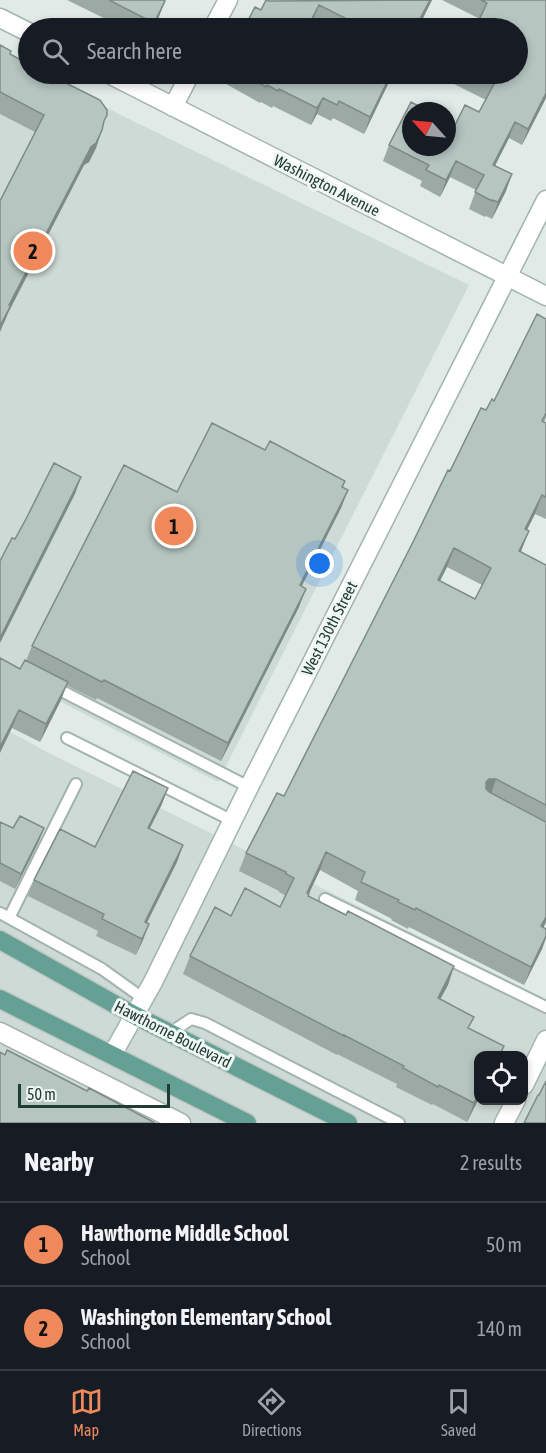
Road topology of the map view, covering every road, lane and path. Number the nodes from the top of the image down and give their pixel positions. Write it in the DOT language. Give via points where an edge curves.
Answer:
graph roads {
  1 [pos="228,0"];
  2 [pos="0,18"];
  3 [pos="218,18"];
  4 [pos="18,27"];
  5 [pos="128,84"];
  6 [pos="185,84"];
  7 [pos="173,107"];
  8 [pos="546,200"];
  9 [pos="506,276"];
  10 [pos="546,296"];
  11 [pos="42,681"];
  12 [pos="67,738"];
  13 [pos="76,784"];
  14 [pos="249,787"];
  15 [pos="233,821"];
  16 [pos="325,899"];
  17 [pos="5,915"];
  18 [pos="0,940"];
  19 [pos="0,999"];
  20 [pos="144,999"];
  21 [pos="546,1007"];
  22 [pos="134,1015"];
  23 [pos="0,1032"];
  24 [pos="170,1032"];
  25 [pos="546,1040"];
  26 [pos="112,1055"];
  27 [pos="528,1077"];
  28 [pos="514,1105"];
  29 [pos="181,1123"];
  30 [pos="247,1123"];
  31 [pos="348,1123"];
  32 [pos="399,1123"];
  33 [pos="504,1123"];
  1 -- 3 [label="street"];
  2 -- 4 [label="street"];
  5 -- 7 [label="street, Washington Avenue"];
  6 -- 7 [label="street"];
  7 -- 9 [label="street, Washington Avenue"];
  8 -- 9 [label="street, West 130th Street"];
  9 -- 10 [label="street, Washington Avenue"];
  9 -- 14 [label="street, West 130th Street"];
  11 -- 14 [label="lane"];
  12 -- 15 [label="lane"];
  13 -- 17 [label="lane"];
  14 -- 15 [label="street, West 130th Street"];
  15 -- 20 [label="street, West 130th Street"];
  16 -- 21 [label="lane"];
  17 -- 20 [label="lane" via="102,969"];
  18 -- 22 [label="main road, Hawthorne Boulevard"];
  19 -- 26 [label="main road"];
  20 -- 22 [label="street, West 130th Street"];
  22 -- 24 [label="main road, Hawthorne Boulevard"];
  22 -- 26 [label="street, West 130th Street"];
  23 -- 29 [label="street"];
  24 -- 31 [label="main road, Hawthorne Boulevard"];
  24 -- 32 [label="lane" via="190,1019 205,1023"];
  25 -- 27 [label="street"];
  26 -- 30 [label="main road"];
  28 -- 33 [label="street"];
}
